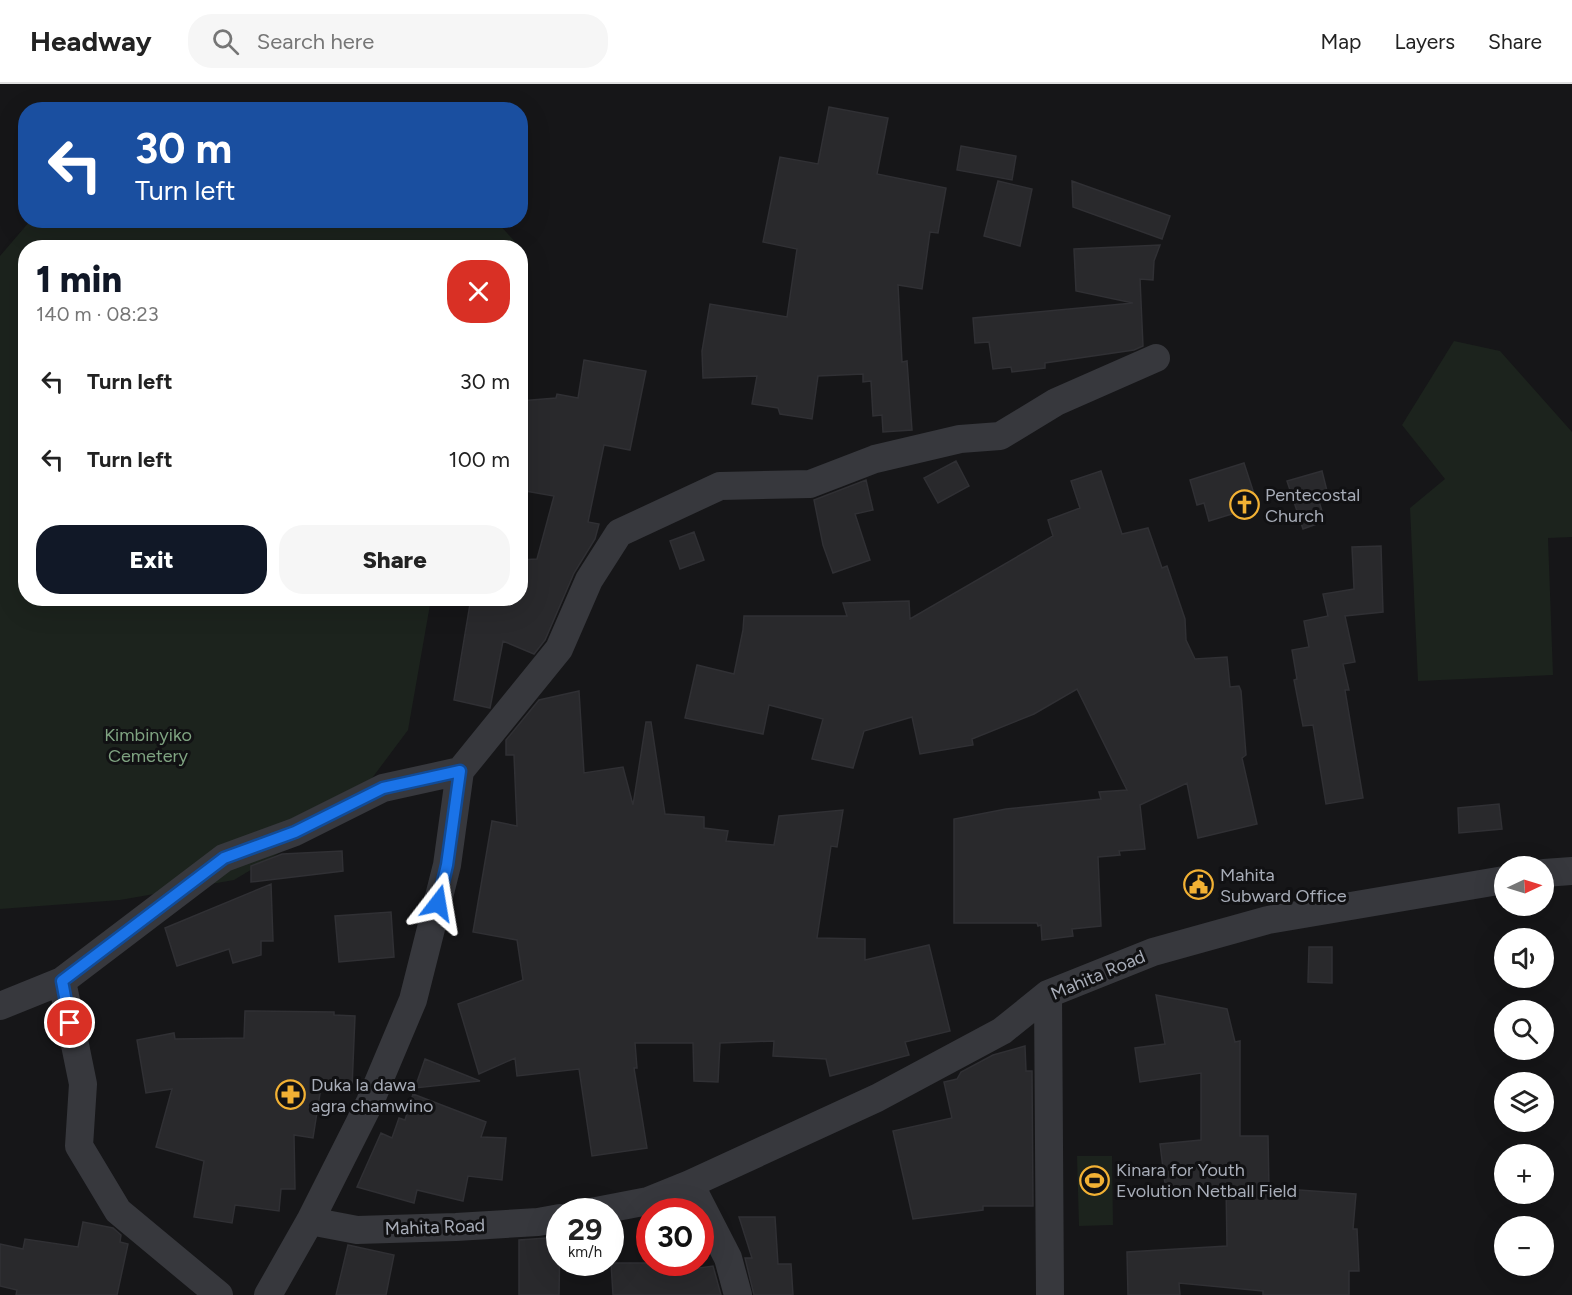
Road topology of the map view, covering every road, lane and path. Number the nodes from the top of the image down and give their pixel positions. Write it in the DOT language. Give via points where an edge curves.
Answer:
graph roads {
  1 [pos="1156,358"];
  2 [pos="460,771"];
  3 [pos="1572,871"];
  4 [pos="1554,872"];
  5 [pos="1494,882"];
  6 [pos="62,981"];
  7 [pos="1048,994"];
  8 [pos="0,1006"];
  9 [pos="690,1184"];
  10 [pos="624,1206"];
  11 [pos="310,1221"];
  12 [pos="546,1221"];
  13 [pos="219,1295"];
  14 [pos="268,1295"];
  15 [pos="738,1295"];
  16 [pos="1050,1295"];
  1 -- 2 [label="street" via="1056,402 1000,436 960,438 875,459 810,484 720,486 619,533 589,580 559,649"];
  2 -- 6 [label="street" via="383,788 295,832 224,858"];
  2 -- 11 [label="street" via="447,865 413,1000 370,1102"];
  3 -- 4 [label="street"];
  5 -- 7 [label="street, Mahita Road" via="1268,920 1153,952"];
  6 -- 8 [label="street"];
  6 -- 13 [label="street" via="83,1084 79,1146 118,1211"];
  7 -- 9 [label="street, Mahita Road" via="1002,1031 877,1098"];
  7 -- 16 [label="street"];
  9 -- 10 [label="street, Mahita Road" via="648,1201"];
  9 -- 15 [label="street" via="728,1258"];
  11 -- 12 [label="street, Mahita Road" via="357,1230"];
  11 -- 14 [label="street"];
}
